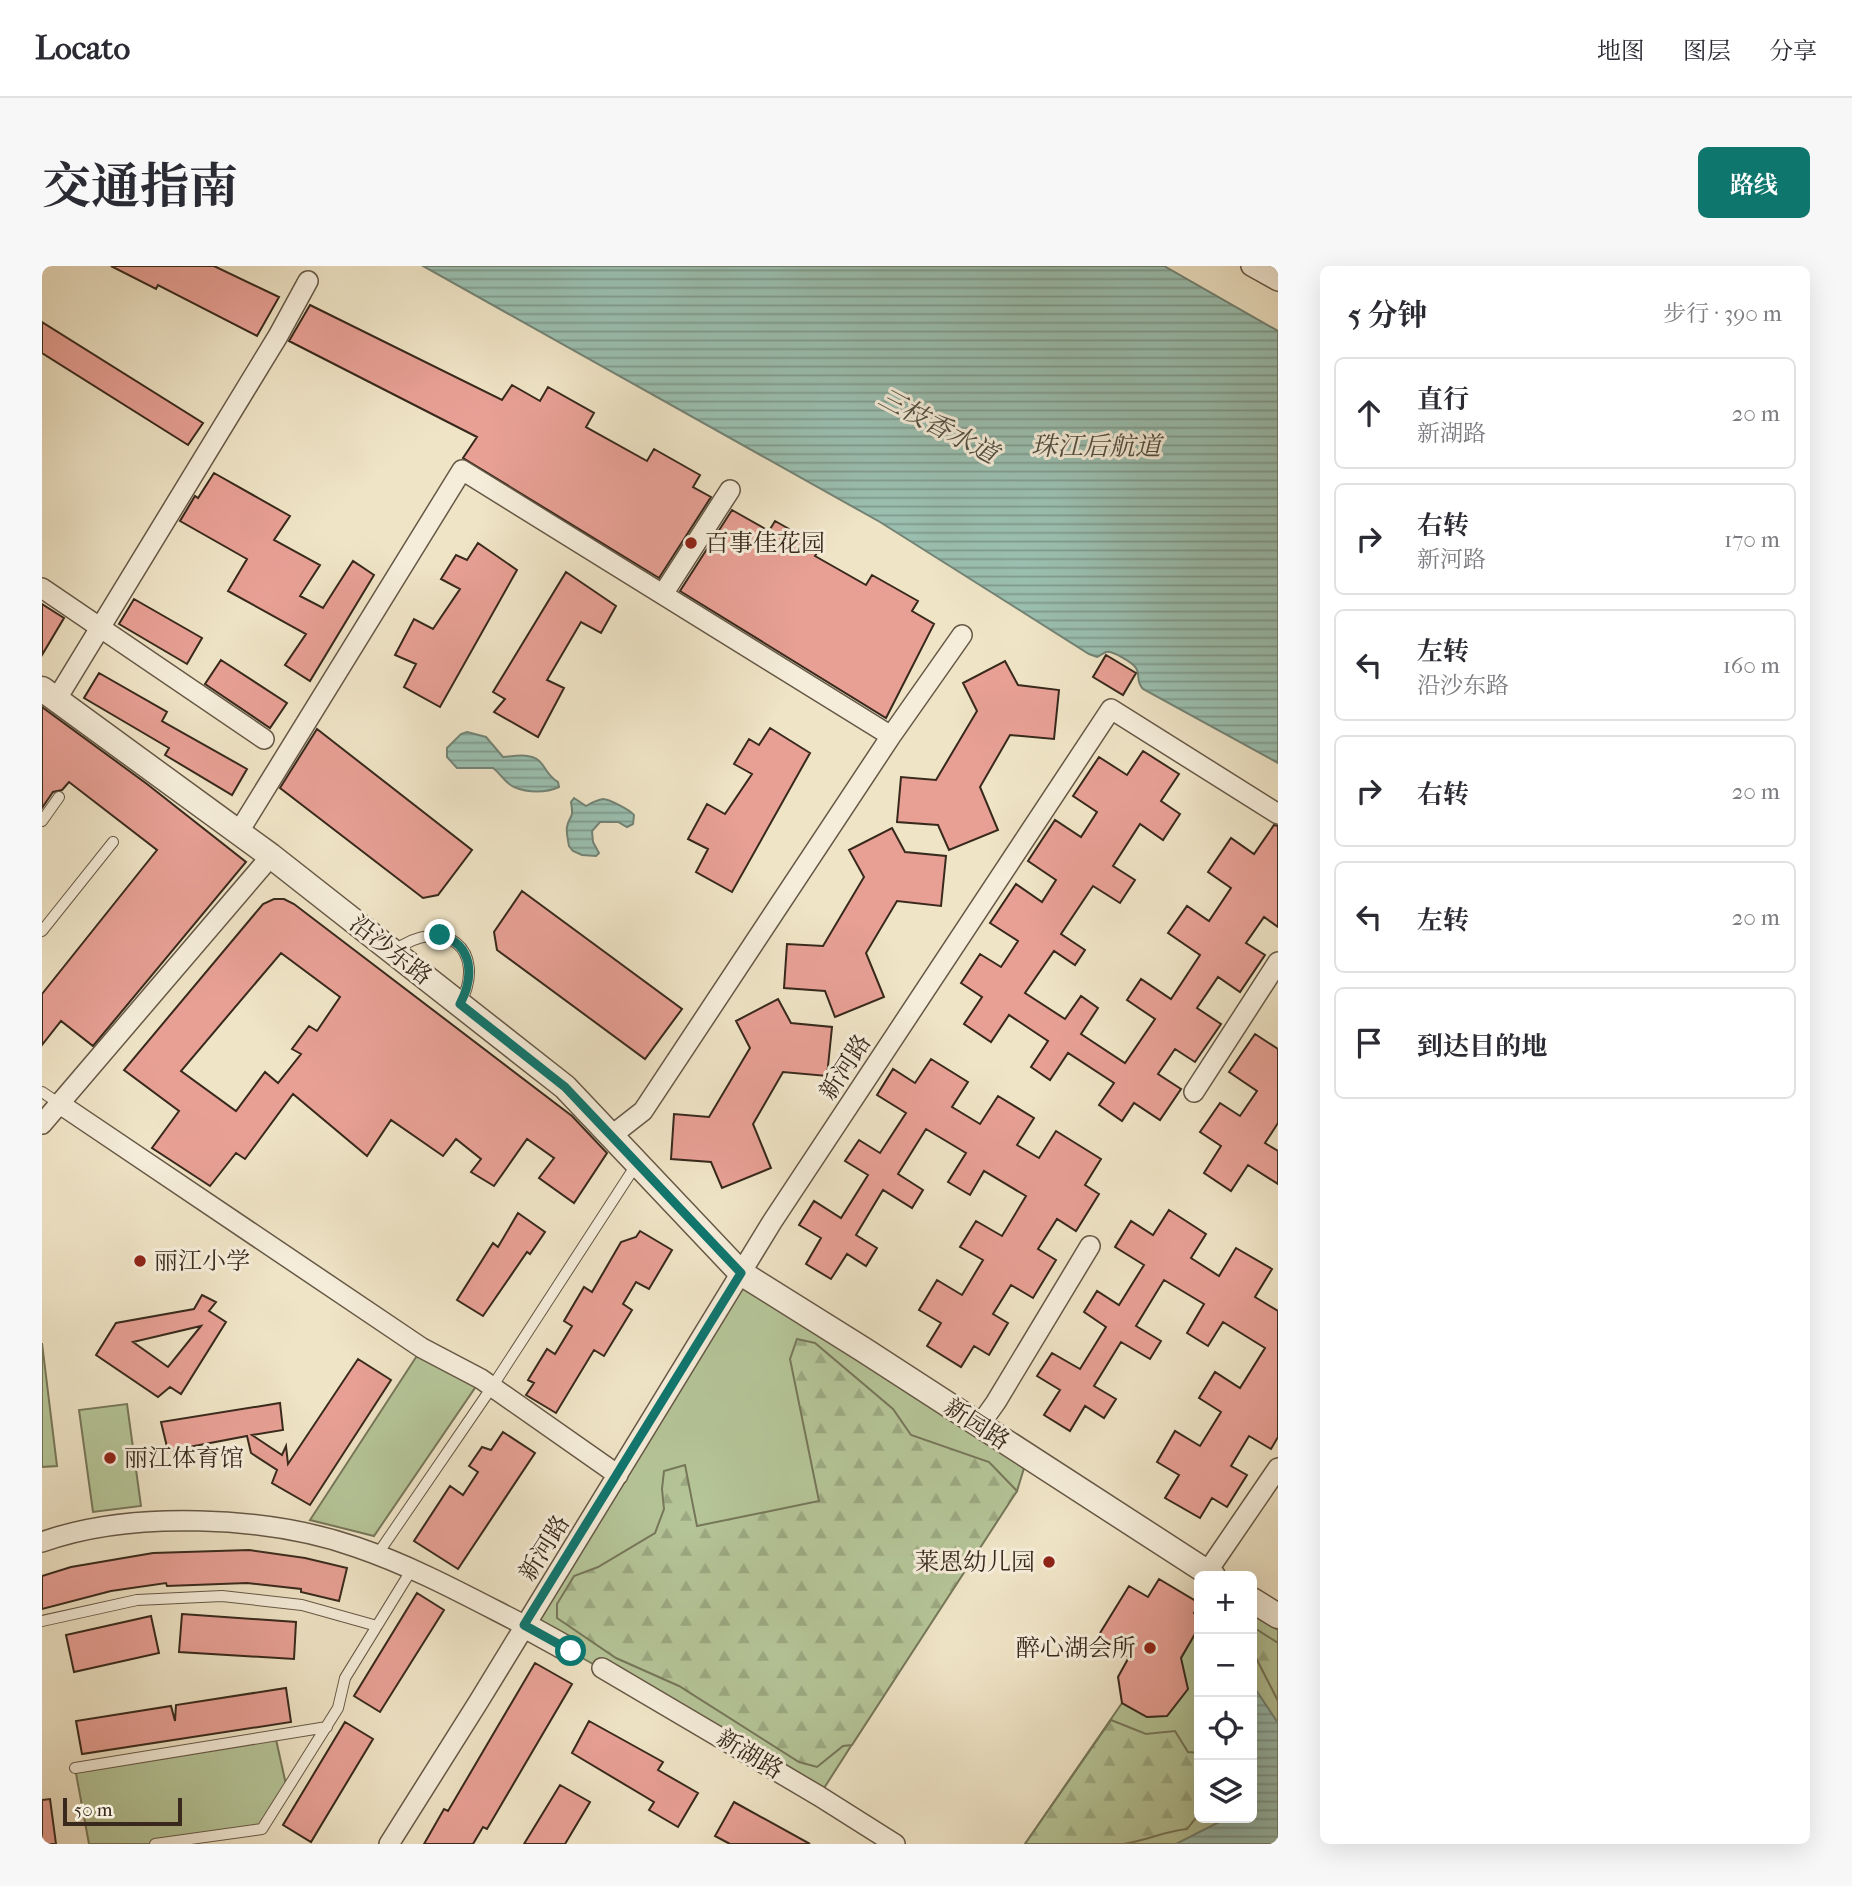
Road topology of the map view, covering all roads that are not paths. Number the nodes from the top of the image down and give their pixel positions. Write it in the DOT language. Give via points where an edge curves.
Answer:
graph roads {
  1 [pos="1251,266"];
  2 [pos="308,281"];
  3 [pos="1278,281"];
  4 [pos="730,490"];
  5 [pos="42,588"];
  6 [pos="663,594"];
  7 [pos="101,626"];
  8 [pos="961,635"];
  9 [pos="49,694"];
  10 [pos="891,736"];
  11 [pos="264,739"];
  12 [pos="59,797"];
  13 [pos="1278,814"];
  14 [pos="42,821"];
  15 [pos="239,833"];
  16 [pos="113,842"];
  17 [pos="271,856"];
  18 [pos="42,931"];
  19 [pos="393,952"];
  20 [pos="1278,962"];
  21 [pos="460,1004"];
  22 [pos="42,1092"];
  23 [pos="1194,1092"];
  24 [pos="60,1104"];
  25 [pos="42,1124"];
  26 [pos="611,1136"];
  27 [pos="638,1164"];
  28 [pos="1090,1246"];
  29 [pos="741,1273"];
  30 [pos="492,1387"];
  31 [pos="979,1426"];
  32 [pos="1278,1468"];
  33 [pos="618,1475"];
  34 [pos="42,1542"];
  35 [pos="377,1555"];
  36 [pos="412,1569"];
  37 [pos="1205,1571"];
  38 [pos="1212,1571"];
  39 [pos="1257,1603"];
  40 [pos="1278,1616"];
  41 [pos="42,1621"];
  42 [pos="524,1625"];
  43 [pos="377,1626"];
  44 [pos="571,1651"];
  45 [pos="602,1668"];
  46 [pos="327,1727"];
  47 [pos="75,1768"];
  48 [pos="155,1844"];
  49 [pos="389,1844"];
  50 [pos="895,1844"];
  1 -- 3 [label="street"];
  2 -- 7 [label="street"];
  4 -- 6 [label="street"];
  5 -- 7 [label="street"];
  6 -- 10 [label="street"];
  6 -- 15 [label="street" via="462,470"];
  7 -- 9 [label="street"];
  7 -- 11 [label="street"];
  8 -- 10 [label="street"];
  9 -- 15 [label="street, 沿沙东路"];
  10 -- 26 [label="street" via="643,1111"];
  12 -- 14 [label="lane"];
  13 -- 29 [label="street, 新河路" via="1111,709"];
  15 -- 17 [label="street, 沿沙东路"];
  16 -- 18 [label="lane"];
  17 -- 19 [label="street, 沿沙东路"];
  17 -- 24 [label="street"];
  19 -- 21 [label="street, 沿沙东路"];
  19 -- 21 [label="lane" via="424,935 451,938 470,970"];
  20 -- 23 [label="street"];
  21 -- 26 [label="street, 沿沙东路" via="565,1087"];
  22 -- 24 [label="lane"];
  24 -- 25 [label="street"];
  24 -- 30 [label="street" via="422,1348"];
  26 -- 27 [label="street, 沿沙东路"];
  27 -- 29 [label="street, 沿沙东路"];
  27 -- 30 [label="lane"];
  28 -- 31 [label="street"];
  29 -- 31 [label="street, 新园路"];
  29 -- 33 [label="street, 新河路"];
  30 -- 33 [label="street"];
  30 -- 35 [label="lane"];
  31 -- 37 [label="street, 新园路"];
  32 -- 38 [label="street"];
  33 -- 42 [label="street, 新河路"];
  34 -- 35 [label="street" via="102,1526 242,1524 301,1533"];
  35 -- 36 [label="street"];
  36 -- 42 [label="street"];
  36 -- 43 [label="lane"];
  39 -- 40 [label="street"];
  41 -- 43 [label="lane" via="136,1600 222,1596 302,1605"];
  42 -- 44 [label="street"];
  42 -- 49 [label="street, 新河路"];
  43 -- 46 [label="lane" via="345,1678 338,1708"];
  45 -- 50 [label="street, 新湖路"];
  46 -- 47 [label="lane"];
  46 -- 48 [label="lane" via="262,1829"];
}
